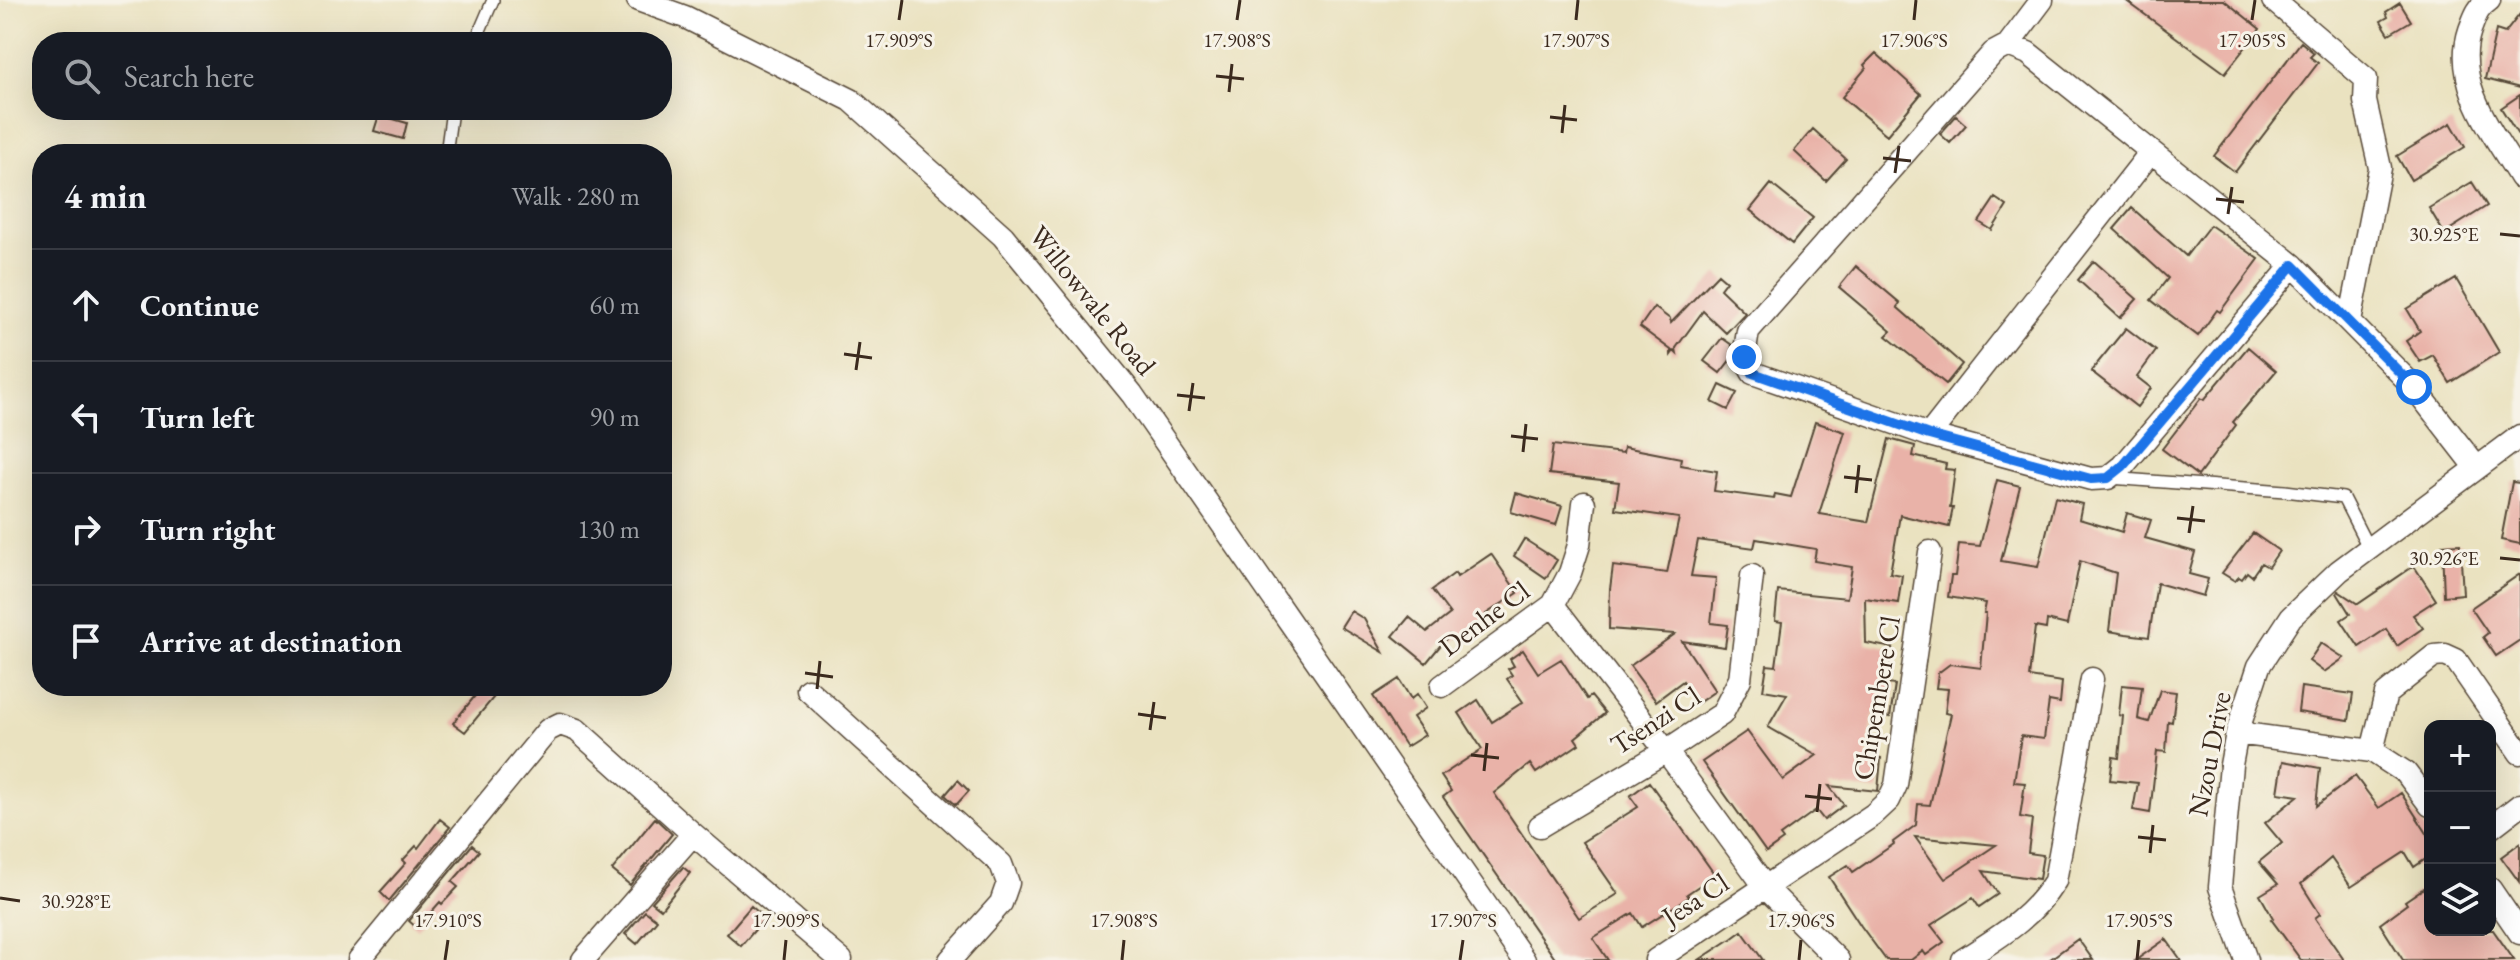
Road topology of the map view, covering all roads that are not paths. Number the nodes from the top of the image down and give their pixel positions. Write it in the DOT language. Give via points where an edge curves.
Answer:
graph roads {
  1 [pos="493,0"];
  2 [pos="638,0"];
  3 [pos="2042,0"];
  4 [pos="2273,0"];
  5 [pos="2489,0"];
  6 [pos="479,32"];
  7 [pos="2008,45"];
  8 [pos="451,120"];
  9 [pos="447,144"];
  10 [pos="2151,152"];
  11 [pos="2520,177"];
  12 [pos="2293,265"];
  13 [pos="2350,322"];
  14 [pos="1929,435"];
  15 [pos="2520,436"];
  16 [pos="2477,468"];
  17 [pos="2108,478"];
  18 [pos="1584,503"];
  19 [pos="2369,549"];
  20 [pos="1930,552"];
  21 [pos="1752,576"];
  22 [pos="1553,605"];
  23 [pos="2092,679"];
  24 [pos="1442,686"];
  25 [pos="808,690"];
  26 [pos="2237,733"];
  27 [pos="1666,751"];
  28 [pos="2372,751"];
  29 [pos="2520,753"];
  30 [pos="2424,797"];
  31 [pos="2520,805"];
  32 [pos="2496,823"];
  33 [pos="1540,826"];
  34 [pos="693,834"];
  35 [pos="1766,888"];
  36 [pos="2496,898"];
  37 [pos="2520,933"];
  38 [pos="836,958"];
  39 [pos="359,960"];
  40 [pos="583,960"];
  41 [pos="950,960"];
  42 [pos="1524,960"];
  43 [pos="1656,960"];
  44 [pos="1838,960"];
  45 [pos="1963,960"];
  46 [pos="2246,960"];
  1 -- 6 [label="lane"];
  2 -- 42 [label="street, Willowvale Road" via="685,17 851,100 1003,236 1132,394"];
  3 -- 7 [label="street"];
  4 -- 13 [label="street" via="2366,79 2365,101 2380,168"];
  5 -- 11 [label="street" via="2478,7 2465,45 2469,88"];
  7 -- 10 [label="street" via="2028,53"];
  7 -- 14 [label="street" via="1993,53 1748,331 1744,357 1753,373"];
  8 -- 9 [label="lane"];
  10 -- 12 [label="street"];
  10 -- 14 [label="street"];
  12 -- 13 [label="street"];
  12 -- 17 [label="street"];
  13 -- 16 [label="street" via="2414,387"];
  14 -- 17 [label="street" via="2091,479"];
  15 -- 16 [label="street, Nzou Drive"];
  16 -- 19 [label="street, Nzou Drive"];
  17 -- 19 [label="lane" via="2343,498"];
  18 -- 22 [label="street, Denhe Cl" via="1579,545"];
  19 -- 26 [label="street, Nzou Drive" via="2291,617 2259,666"];
  20 -- 35 [label="street, Chipembere Cl" via="1896,785 1889,800"];
  21 -- 27 [label="street, Tsenzi Cl" via="1734,695 1722,714"];
  22 -- 24 [label="street, Denhe Cl"];
  22 -- 27 [label="street"];
  23 -- 45 [label="street" via="2055,881 2024,920"];
  25 -- 41 [label="street" via="1001,864 1008,883 1001,903"];
  26 -- 28 [label="street"];
  26 -- 46 [label="street, Nzou Drive" via="2220,887"];
  27 -- 33 [label="street, Tsenzi Cl"];
  27 -- 35 [label="street"];
  28 -- 29 [label="street" via="2386,694 2434,656 2445,655 2456,660"];
  28 -- 30 [label="street" via="2406,773"];
  31 -- 32 [label="street"];
  34 -- 38 [label="street"];
  34 -- 39 [label="street" via="577,730 560,724 548,730"];
  34 -- 40 [label="street"];
  35 -- 43 [label="street, Jesa Cl"];
  35 -- 44 [label="street"];
  36 -- 37 [label="street"];
}
